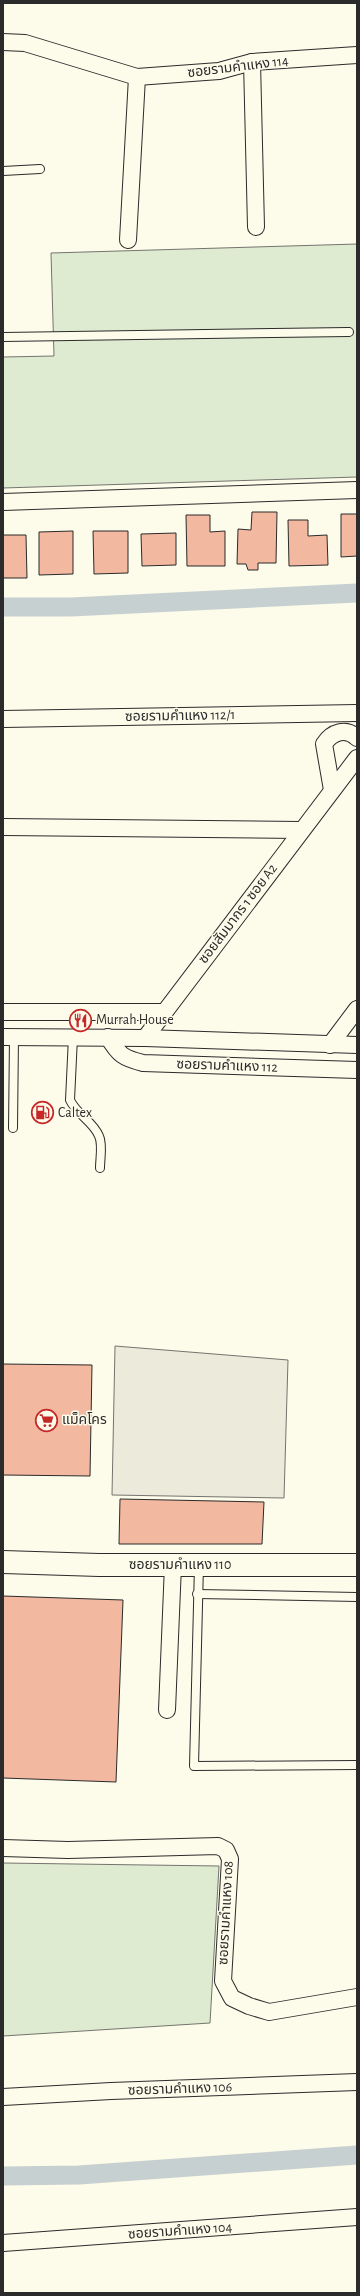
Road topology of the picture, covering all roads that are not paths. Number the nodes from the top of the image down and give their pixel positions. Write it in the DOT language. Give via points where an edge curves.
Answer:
graph roads {
  1 [pos="3,42"];
  2 [pos="357,55"];
  3 [pos="252,62"];
  4 [pos="137,77"];
  5 [pos="40,169"];
  6 [pos="3,171"];
  7 [pos="256,227"];
  8 [pos="128,240"];
  9 [pos="349,332"];
  10 [pos="3,337"];
  11 [pos="357,490"];
  12 [pos="3,502"];
  13 [pos="357,713"];
  14 [pos="3,719"];
  15 [pos="357,738"];
  16 [pos="357,758"];
  17 [pos="332,790"];
  18 [pos="3,827"];
  19 [pos="300,830"];
  20 [pos="357,1009"];
  21 [pos="3,1012"];
  22 [pos="164,1012"];
  23 [pos="9,1037"];
  24 [pos="73,1037"];
  25 [pos="108,1037"];
  26 [pos="145,1038"];
  27 [pos="292,1044"];
  28 [pos="330,1045"];
  29 [pos="357,1045"];
  30 [pos="294,1069"];
  31 [pos="357,1070"];
  32 [pos="13,1128"];
  33 [pos="100,1168"];
  34 [pos="3,1562"];
  35 [pos="357,1564"];
  36 [pos="173,1565"];
  37 [pos="199,1565"];
  38 [pos="197,1594"];
  39 [pos="357,1597"];
  40 [pos="167,1710"];
  41 [pos="357,1765"];
  42 [pos="3,1848"];
  43 [pos="357,1997"];
  44 [pos="357,2082"];
  45 [pos="3,2097"];
  46 [pos="357,2217"];
  47 [pos="3,2243"];
  1 -- 4 [label="street, ซอยรามคำแหง 114" via="25,43"];
  2 -- 3 [label="street, ซอยรามคำแหง 114"];
  3 -- 4 [label="street, ซอยรามคำแหง 114" via="220,71"];
  3 -- 7 [label="street"];
  4 -- 8 [label="street"];
  5 -- 6 [label="lane"];
  9 -- 10 [label="lane"];
  11 -- 12 [label="street"];
  13 -- 14 [label="street, ซอยรามคำแหง 112/1"];
  15 -- 17 [label="street" via="352,733 336,732 324,744"];
  16 -- 17 [label="street, ซอยสัมมากร 1 ซอย A2"];
  17 -- 19 [label="street, ซอยสัมมากร 1 ซอย A2"];
  18 -- 19 [label="street"];
  19 -- 22 [label="street, ซอยสัมมากร 1 ซอย A2"];
  20 -- 28 [label="street"];
  21 -- 22 [label="street"];
  22 -- 26 [label="street, ซอยสัมมากร 1 ซอย A2"];
  23 -- 24 [label="street, ซอยรามคำแหง 112"];
  23 -- 32 [label="lane"];
  24 -- 25 [label="street, ซอยรามคำแหง 112"];
  24 -- 33 [label="lane" via="70,1100 74,1110 93,1126 100,1138"];
  25 -- 26 [label="street, ซอยรามคำแหง 112"];
  25 -- 30 [label="street, ซอยรามคำแหง 112" via="117,1052 126,1058 144,1063"];
  26 -- 27 [label="street, ซอยรามคำแหง 112"];
  27 -- 28 [label="street, ซอยรามคำแหง 112"];
  27 -- 30 [label="street"];
  28 -- 29 [label="street, ซอยรามคำแหง 112"];
  30 -- 31 [label="street, ซอยรามคำแหง 112"];
  34 -- 36 [label="street, ซอยรามคำแหง 110"];
  35 -- 37 [label="street, ซอยรามคำแหง 110"];
  36 -- 37 [label="street, ซอยรามคำแหง 110"];
  36 -- 40 [label="street"];
  37 -- 38 [label="lane"];
  38 -- 39 [label="lane"];
  38 -- 41 [label="lane" via="194,1766"];
  42 -- 43 [label="street, ซอยรามคำแหง 108" via="68,1850 218,1846 226,1850 230,1859 223,1981 232,1998 269,2012"];
  44 -- 45 [label="street, ซอยรามคําแหง 106"];
  46 -- 47 [label="street, ซอยรามคําแหง 104"];
}
